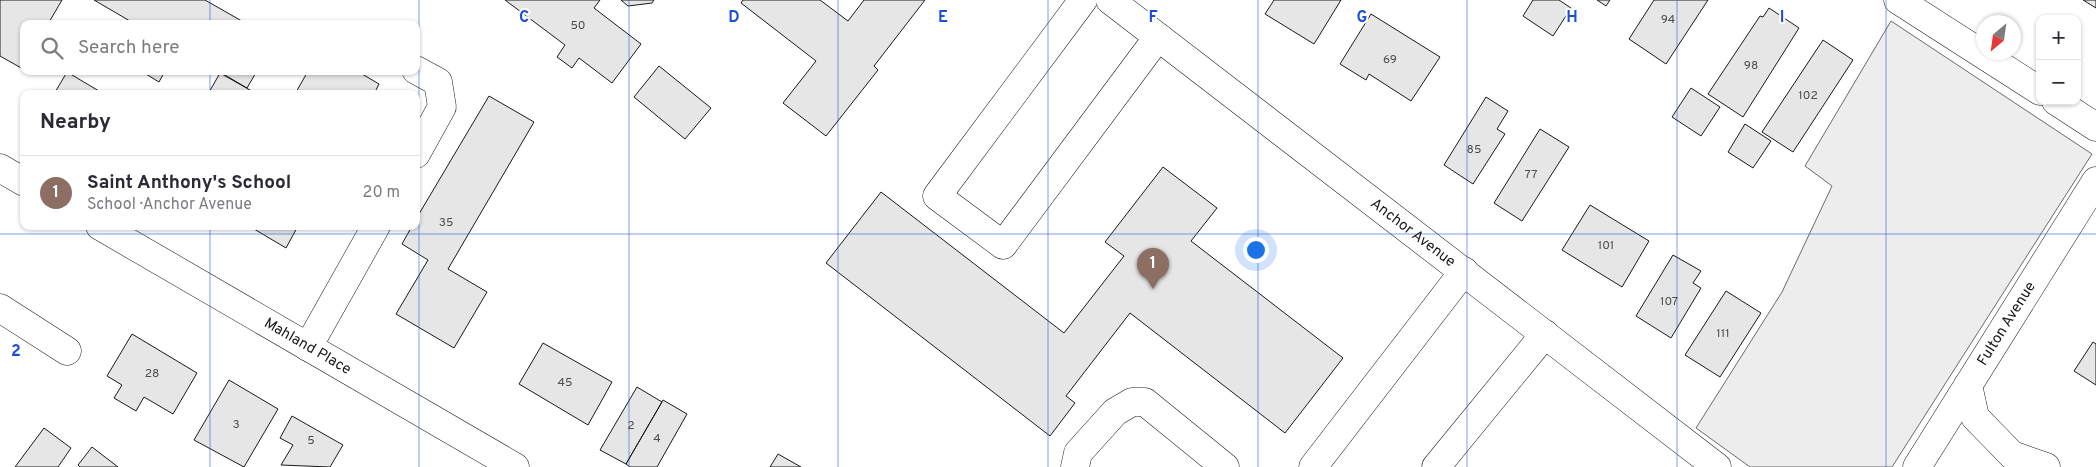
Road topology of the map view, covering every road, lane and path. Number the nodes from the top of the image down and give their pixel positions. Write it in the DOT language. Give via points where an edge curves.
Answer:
graph roads {
  1 [pos="1083,0"];
  2 [pos="1110,0"];
  3 [pos="1898,0"];
  4 [pos="1158,37"];
  5 [pos="420,72"];
  6 [pos="2036,88"];
  7 [pos="2062,105"];
  8 [pos="2096,127"];
  9 [pos="420,147"];
  10 [pos="0,168"];
  11 [pos="20,180"];
  12 [pos="2096,181"];
  13 [pos="107,230"];
  14 [pos="374,230"];
  15 [pos="1464,271"];
  16 [pos="0,308"];
  17 [pos="1546,334"];
  18 [pos="308,347"];
  19 [pos="66,352"];
  20 [pos="1968,386"];
  21 [pos="515,467"];
  22 [pos="1075,467"];
  23 [pos="1225,467"];
  24 [pos="1313,467"];
  25 [pos="1436,467"];
  26 [pos="1717,467"];
  27 [pos="1917,467"];
  28 [pos="2046,467"];
  1 -- 4 [label="street" via="936,196 1003,245"];
  2 -- 4 [label="street, Anchor Avenue"];
  3 -- 6 [label="street"];
  4 -- 15 [label="street, Anchor Avenue"];
  5 -- 9 [label="street" via="438,82 442,107"];
  7 -- 8 [label="street"];
  10 -- 11 [label="street"];
  12 -- 20 [label="street, Fulton Avenue"];
  13 -- 18 [label="street, Mahland Place"];
  14 -- 18 [label="street"];
  15 -- 17 [label="street, Anchor Avenue"];
  15 -- 24 [label="street"];
  16 -- 19 [label="street"];
  17 -- 25 [label="street"];
  17 -- 26 [label="street, Anchor Avenue"];
  18 -- 21 [label="street, Mahland Place"];
  20 -- 27 [label="street, Fulton Avenue"];
  20 -- 28 [label="street" via="1975,417 2012,455"];
  22 -- 23 [label="street" via="1078,453 1115,412 1132,402 1145,402"];
}
